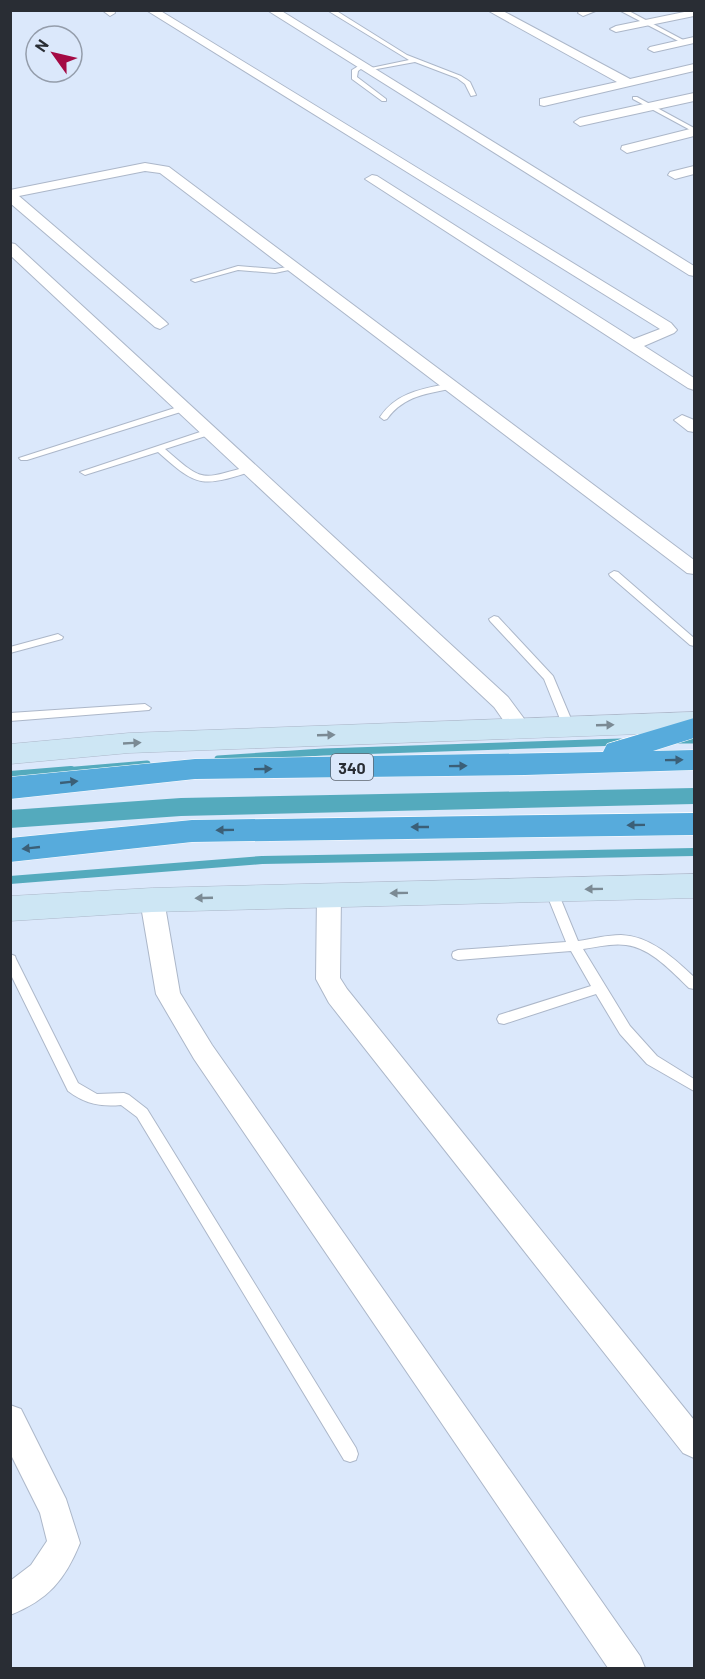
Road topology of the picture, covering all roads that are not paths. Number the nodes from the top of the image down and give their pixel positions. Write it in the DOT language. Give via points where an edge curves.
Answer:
graph roads {
  1 [pos="151,10"];
  2 [pos="272,10"];
  3 [pos="330,10"];
  4 [pos="492,10"];
  5 [pos="622,10"];
  6 [pos="694,11"];
  7 [pos="646,23"];
  8 [pos="616,29"];
  9 [pos="689,41"];
  10 [pos="654,49"];
  11 [pos="416,60"];
  12 [pos="365,68"];
  13 [pos="694,68"];
  14 [pos="628,83"];
  15 [pos="473,95"];
  16 [pos="694,97"];
  17 [pos="635,98"];
  18 [pos="384,100"];
  19 [pos="544,102"];
  20 [pos="652,106"];
  21 [pos="580,122"];
  22 [pos="694,131"];
  23 [pos="627,148"];
  24 [pos="694,170"];
  25 [pos="675,175"];
  26 [pos="372,179"];
  27 [pos="10,195"];
  28 [pos="10,247"];
  29 [pos="294,268"];
  30 [pos="694,272"];
  31 [pos="195,280"];
  32 [pos="160,324"];
  33 [pos="632,345"];
  34 [pos="694,385"];
  35 [pos="451,386"];
  36 [pos="184,408"];
  37 [pos="384,417"];
  38 [pos="209,432"];
  39 [pos="159,448"];
  40 [pos="24,458"];
  41 [pos="250,469"];
  42 [pos="85,472"];
  43 [pos="694,569"];
  44 [pos="614,574"];
  45 [pos="494,619"];
  46 [pos="58,637"];
  47 [pos="694,643"];
  48 [pos="10,650"];
  49 [pos="145,708"];
  50 [pos="10,717"];
  51 [pos="694,722"];
  52 [pos="518,724"];
  53 [pos="568,726"];
  54 [pos="694,728"];
  55 [pos="10,754"];
  56 [pos="694,760"];
  57 [pos="579,762"];
  58 [pos="10,788"];
  59 [pos="694,824"];
  60 [pos="10,850"];
  61 [pos="694,886"];
  62 [pos="551,890"];
  63 [pos="329,895"];
  64 [pos="152,900"];
  65 [pos="10,909"];
  66 [pos="574,946"];
  67 [pos="458,955"];
  68 [pos="10,959"];
  69 [pos="694,984"];
  70 [pos="600,988"];
  71 [pos="504,1019"];
  72 [pos="694,1086"];
  73 [pos="10,1419"];
  74 [pos="694,1443"];
  75 [pos="350,1454"];
  76 [pos="10,1599"];
  77 [pos="628,1668"];
  1 -- 33 [label="street" via="669,330"];
  2 -- 12 [label="street"];
  3 -- 11 [label="lane"];
  4 -- 14 [label="street"];
  5 -- 7 [label="lane"];
  6 -- 7 [label="street"];
  7 -- 8 [label="street"];
  7 -- 9 [label="lane"];
  9 -- 10 [label="street"];
  11 -- 12 [label="lane"];
  11 -- 15 [label="lane" via="459,77 468,83"];
  12 -- 18 [label="lane" via="355,70 354,78"];
  12 -- 30 [label="street"];
  13 -- 14 [label="street"];
  14 -- 19 [label="street"];
  16 -- 20 [label="street"];
  17 -- 20 [label="lane"];
  20 -- 21 [label="street"];
  20 -- 22 [label="lane"];
  22 -- 23 [label="street"];
  24 -- 25 [label="street"];
  26 -- 33 [label="street"];
  27 -- 29 [label="street" via="156,167"];
  27 -- 32 [label="street"];
  28 -- 36 [label="street"];
  29 -- 31 [label="lane" via="238,268"];
  29 -- 35 [label="street"];
  33 -- 34 [label="street"];
  35 -- 37 [label="lane" via="399,399"];
  35 -- 43 [label="street"];
  36 -- 38 [label="street"];
  36 -- 40 [label="lane"];
  38 -- 39 [label="lane"];
  38 -- 41 [label="street"];
  39 -- 41 [label="lane" via="203,482"];
  39 -- 42 [label="lane"];
  41 -- 52 [label="street" via="501,702"];
  44 -- 47 [label="lane"];
  45 -- 53 [label="lane" via="549,678"];
  46 -- 48 [label="lane"];
  49 -- 50 [label="lane"];
  53 -- 51 [label="main road, 340, one-way"];
  55 -- 53 [label="main road, 340, one-way" via="129,743"];
  54 -- 57 [label="highway"];
  57 -- 56 [label="highway, 340, one-way"];
  58 -- 57 [label="highway, 340, one-way" via="195,770"];
  59 -- 60 [label="highway, one-way" via="192,831"];
  61 -- 62 [label="main road, one-way"];
  62 -- 63 [label="main road, one-way"];
  62 -- 66 [label="lane"];
  63 -- 64 [label="main road, one-way"];
  63 -- 74 [label="street" via="328,979 338,996"];
  64 -- 65 [label="main road"];
  64 -- 77 [label="street" via="168,994 203,1052"];
  66 -- 67 [label="lane"];
  66 -- 69 [label="lane" via="632,941 673,964"];
  66 -- 70 [label="lane"];
  68 -- 75 [label="lane" via="73,1087 86,1098 124,1099 142,1113"];
  70 -- 71 [label="lane"];
  70 -- 72 [label="lane" via="625,1030 652,1060"];
  73 -- 76 [label="street" via="55,1510 64,1542 50,1570"];
}
